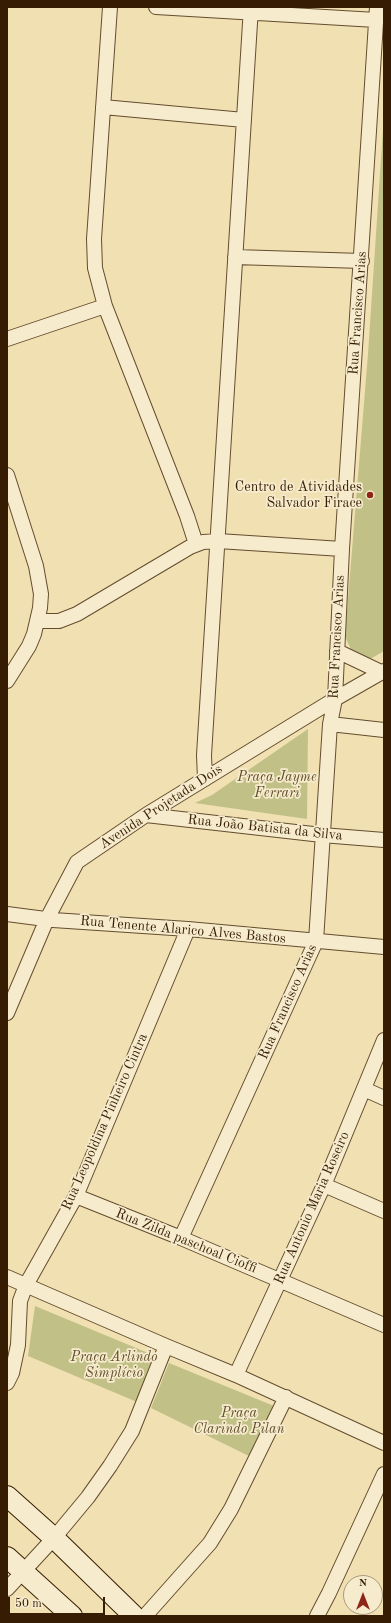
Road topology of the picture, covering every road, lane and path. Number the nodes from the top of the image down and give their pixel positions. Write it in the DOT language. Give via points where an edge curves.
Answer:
graph roads {
  1 [pos="110,7"];
  2 [pos="156,7"];
  3 [pos="251,10"];
  4 [pos="377,14"];
  5 [pos="102,107"];
  6 [pos="244,120"];
  7 [pos="235,257"];
  8 [pos="362,261"];
  9 [pos="104,306"];
  10 [pos="7,339"];
  11 [pos="7,475"];
  12 [pos="218,541"];
  13 [pos="196,544"];
  14 [pos="342,549"];
  15 [pos="38,621"];
  16 [pos="337,651"];
  17 [pos="382,671"];
  18 [pos="7,681"];
  19 [pos="335,698"];
  20 [pos="330,724"];
  21 [pos="384,730"];
  22 [pos="205,779"];
  23 [pos="146,815"];
  24 [pos="322,835"];
  25 [pos="384,840"];
  26 [pos="7,914"];
  27 [pos="47,919"];
  28 [pos="188,930"];
  29 [pos="316,941"];
  30 [pos="384,947"];
  31 [pos="7,1013"];
  32 [pos="384,1040"];
  33 [pos="364,1089"];
  34 [pos="384,1098"];
  35 [pos="324,1185"];
  36 [pos="76,1196"];
  37 [pos="384,1211"];
  38 [pos="181,1238"];
  39 [pos="7,1277"];
  40 [pos="280,1280"];
  41 [pos="26,1285"];
  42 [pos="384,1325"];
  43 [pos="166,1346"];
  44 [pos="236,1375"];
  45 [pos="7,1383"];
  46 [pos="286,1397"];
  47 [pos="384,1443"];
  48 [pos="384,1474"];
  49 [pos="7,1496"];
  50 [pos="54,1538"];
  51 [pos="7,1557"];
  52 [pos="23,1572"];
  53 [pos="7,1589"];
  54 [pos="72,1616"];
  55 [pos="134,1616"];
  56 [pos="145,1616"];
  57 [pos="317,1616"];
  1 -- 5 [label="street"];
  2 -- 3 [label="street"];
  3 -- 4 [label="street"];
  3 -- 6 [label="street"];
  4 -- 8 [label="street, Rua Francisco Arias"];
  5 -- 6 [label="street"];
  5 -- 9 [label="street" via="94,240 95,268"];
  6 -- 7 [label="street"];
  7 -- 8 [label="street"];
  7 -- 12 [label="street"];
  8 -- 14 [label="street, Rua Francisco Arias"];
  9 -- 10 [label="street"];
  9 -- 13 [label="street"];
  11 -- 15 [label="street" via="38,573 41,594"];
  12 -- 13 [label="street"];
  12 -- 14 [label="street"];
  12 -- 22 [label="street" via="204,755"];
  13 -- 15 [label="street" via="77,614 59,621"];
  14 -- 16 [label="street, Rua Francisco Arias"];
  15 -- 18 [label="street" via="29,646"];
  16 -- 17 [label="street"];
  16 -- 19 [label="street, Rua Francisco Arias"];
  17 -- 19 [label="street, Avenida Projetada Dois"];
  19 -- 20 [label="street, Rua Francisco Arias"];
  19 -- 22 [label="street, Avenida Projetada Dois"];
  20 -- 21 [label="street"];
  20 -- 24 [label="street, Rua Francisco Arias"];
  22 -- 23 [label="street, Avenida Projetada Dois"];
  23 -- 24 [label="street, Rua João Batista da Silva"];
  23 -- 27 [label="street, Avenida Projetada Dois" via="77,862"];
  24 -- 25 [label="street, Rua João Batista da Silva"];
  24 -- 29 [label="street, Rua Francisco Arias"];
  26 -- 27 [label="street, Rua Tenente Alarico Alves Bastos"];
  27 -- 28 [label="street, Rua Tenente Alarico Alves Bastos"];
  27 -- 31 [label="street, Avenida Projetada Dois"];
  28 -- 29 [label="street, Rua Tenente Alarico Alves Bastos"];
  28 -- 36 [label="street, Rua Leopoldina Pinheiro Cintra"];
  29 -- 30 [label="street, Rua Tenente Alarico Alves Bastos"];
  29 -- 38 [label="street, Rua Francisco Arias"];
  32 -- 33 [label="street, Rua Antonio Maria Roseiro"];
  33 -- 34 [label="street"];
  33 -- 35 [label="street, Rua Antonio Maria Roseiro"];
  35 -- 37 [label="street"];
  35 -- 40 [label="street, Rua Antonio Maria Roseiro"];
  36 -- 38 [label="street, Rua Zilda paschoal Cioffi"];
  36 -- 41 [label="street, Rua Leopoldina Pinheiro Cintra"];
  38 -- 40 [label="street, Rua Zilda paschoal Cioffi"];
  39 -- 41 [label="street"];
  40 -- 42 [label="street, Rua Zilda paschoal Cioffi"];
  40 -- 44 [label="street, Rua Antonio Maria Roseiro"];
  41 -- 43 [label="street"];
  41 -- 45 [label="street, Rua Leopoldina Pinheiro Cintra" via="20,1301 18,1345 12,1373"];
  43 -- 44 [label="street"];
  43 -- 50 [label="street" via="132,1431 88,1497"];
  44 -- 46 [label="street"];
  46 -- 47 [label="street"];
  46 -- 56 [label="street" via="231,1509 210,1543"];
  48 -- 57 [label="street"];
  49 -- 50 [label="street"];
  50 -- 52 [label="street"];
  50 -- 55 [label="street"];
  51 -- 52 [label="street"];
  52 -- 53 [label="street"];
  52 -- 54 [label="street"];
}
